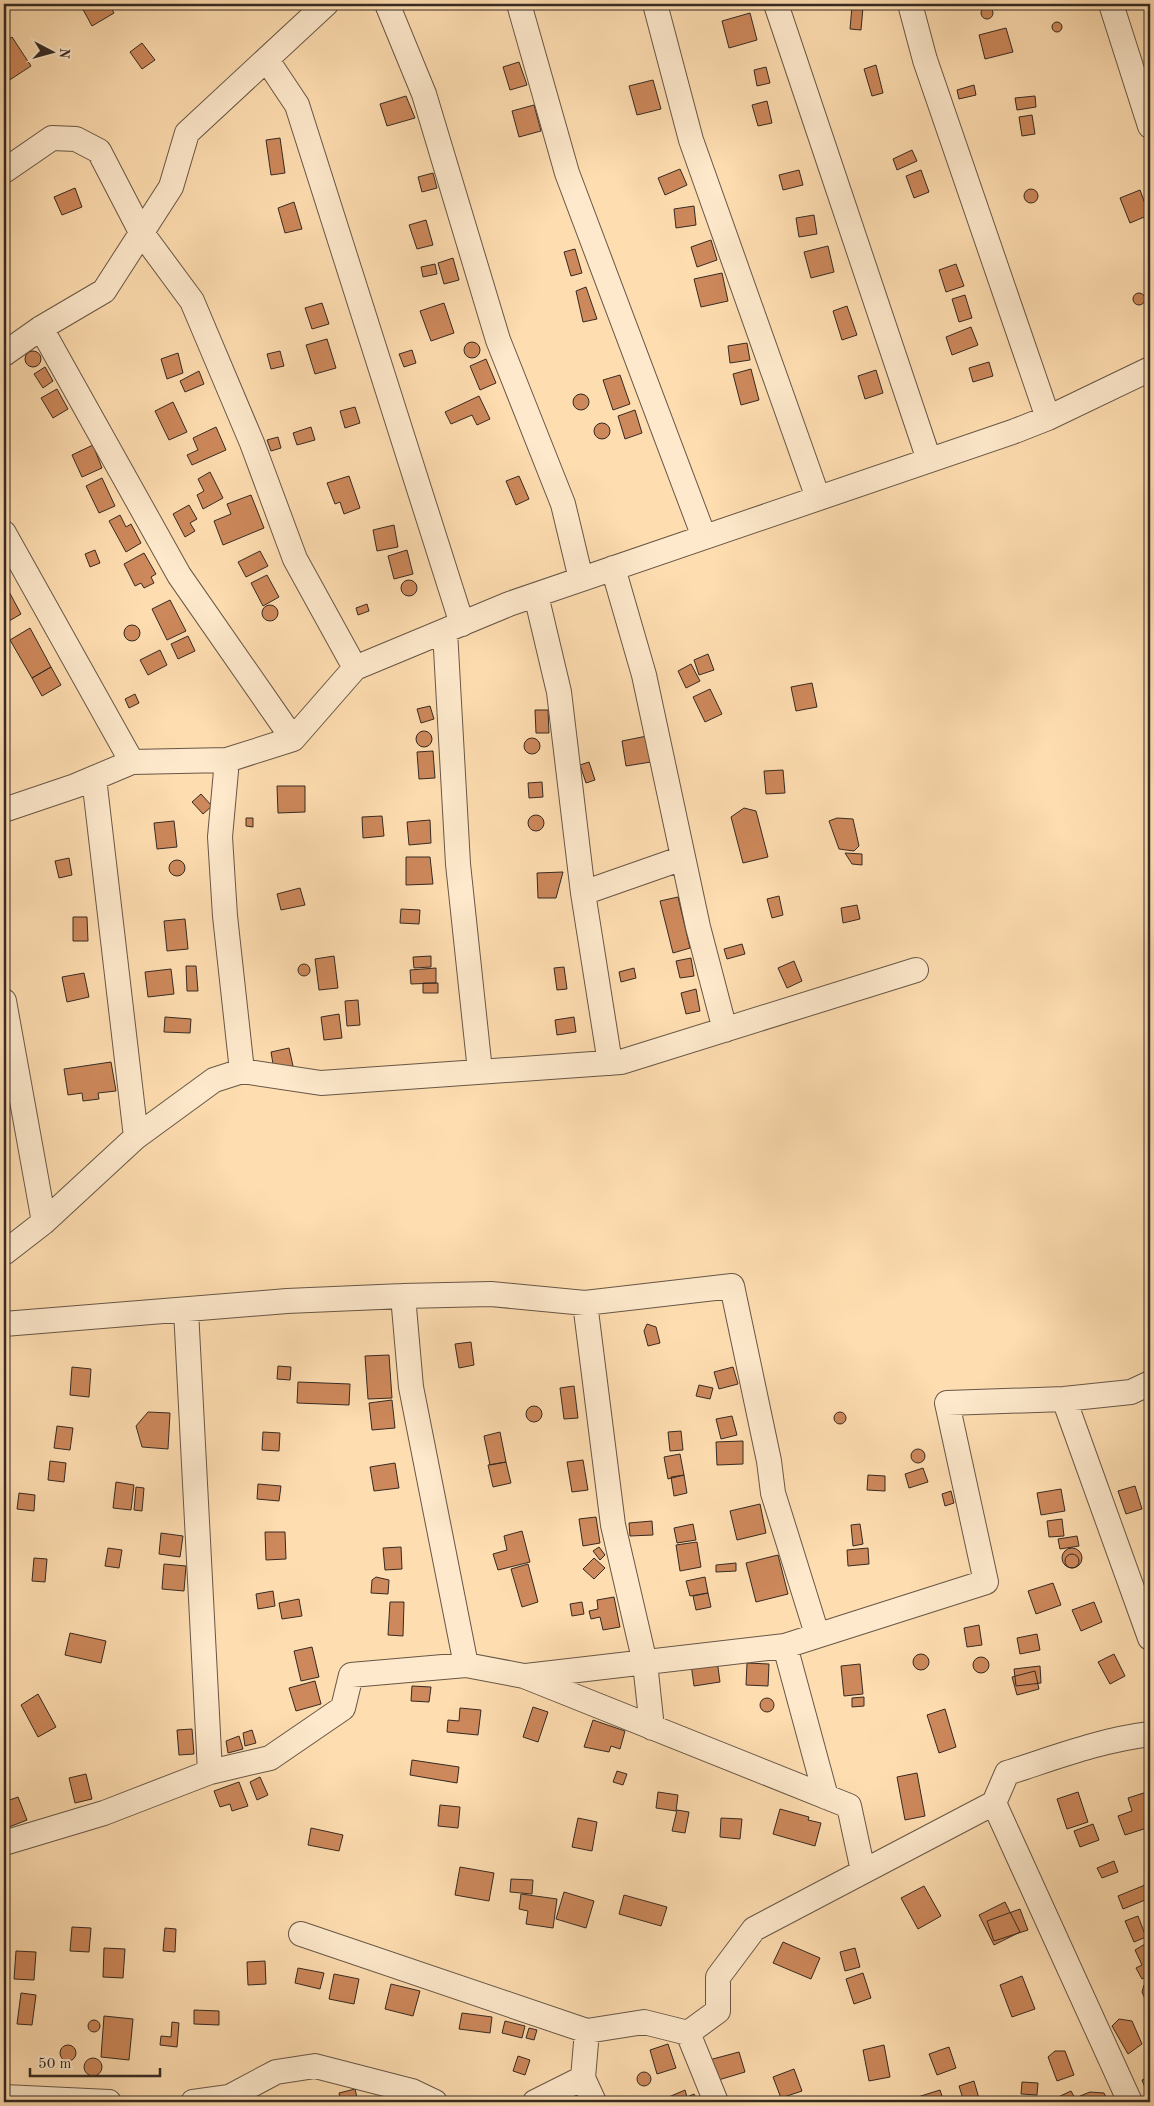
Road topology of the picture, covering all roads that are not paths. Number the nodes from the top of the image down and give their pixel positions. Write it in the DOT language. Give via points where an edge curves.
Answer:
graph roads {
  1 [pos="326,4"];
  2 [pos="387,4"];
  3 [pos="519,4"];
  4 [pos="655,4"];
  5 [pos="776,4"];
  6 [pos="910,4"];
  7 [pos="1111,4"];
  8 [pos="267,60"];
  9 [pos="1150,126"];
  10 [pos="4,171"];
  11 [pos="141,232"];
  12 [pos="41,328"];
  13 [pos="4,354"];
  14 [pos="1150,369"];
  15 [pos="1048,418"];
  16 [pos="929,460"];
  17 [pos="818,498"];
  18 [pos="4,534"];
  19 [pos="704,537"];
  20 [pos="614,568"];
  21 [pos="581,579"];
  22 [pos="536,595"];
  23 [pos="454,627"];
  24 [pos="356,668"];
  25 [pos="293,739"];
  26 [pos="226,760"];
  27 [pos="132,762"];
  28 [pos="94,778"];
  29 [pos="6,806"];
  30 [pos="683,858"];
  31 [pos="583,893"];
  32 [pos="916,970"];
  33 [pos="4,1001"];
  34 [pos="725,1030"];
  35 [pos="610,1063"];
  36 [pos="242,1071"];
  37 [pos="480,1071"];
  38 [pos="136,1137"];
  39 [pos="44,1222"];
  40 [pos="4,1253"];
  41 [pos="403,1296"];
  42 [pos="585,1303"];
  43 [pos="186,1310"];
  44 [pos="4,1324"];
  45 [pos="1150,1383"];
  46 [pos="1064,1399"];
  47 [pos="817,1634"];
  48 [pos="1150,1638"];
  49 [pos="785,1646"];
  50 [pos="645,1663"];
  51 [pos="466,1665"];
  52 [pos="524,1676"];
  53 [pos="652,1728"];
  54 [pos="1150,1734"];
  55 [pos="210,1772"];
  56 [pos="826,1797"];
  57 [pos="994,1803"];
  58 [pos="4,1843"];
  59 [pos="863,1871"];
  60 [pos="301,1934"];
  61 [pos="587,2031"];
  62 [pos="688,2033"];
  63 [pos="583,2078"];
  64 [pos="4,2097"];
  65 [pos="109,2102"];
  66 [pos="193,2102"];
  67 [pos="434,2102"];
  68 [pos="536,2102"];
  69 [pos="594,2102"];
  70 [pos="716,2102"];
  71 [pos="1130,2102"];
  1 -- 8 [label="street"];
  2 -- 21 [label="street" via="424,94 498,340 563,504"];
  3 -- 19 [label="street" via="567,173"];
  4 -- 17 [label="street" via="691,140"];
  5 -- 16 [label="street"];
  6 -- 15 [label="street" via="925,60"];
  7 -- 9 [label="street"];
  8 -- 11 [label="street" via="186,133 171,187"];
  8 -- 23 [label="street" via="297,105"];
  10 -- 11 [label="street" via="52,138 76,139 99,151"];
  11 -- 12 [label="street" via="104,291"];
  11 -- 24 [label="street" via="192,301 252,443 295,558"];
  12 -- 13 [label="street"];
  12 -- 25 [label="street" via="180,575"];
  14 -- 15 [label="street"];
  15 -- 16 [label="street"];
  16 -- 17 [label="street"];
  17 -- 19 [label="street"];
  18 -- 27 [label="street"];
  19 -- 20 [label="street"];
  20 -- 21 [label="street"];
  20 -- 30 [label="street" via="644,675"];
  21 -- 22 [label="street"];
  22 -- 23 [label="street"];
  22 -- 31 [label="street" via="558,692"];
  23 -- 24 [label="street"];
  23 -- 37 [label="street" via="458,864"];
  24 -- 25 [label="street"];
  25 -- 26 [label="street"];
  26 -- 27 [label="street"];
  26 -- 36 [label="street" via="220,837"];
  27 -- 28 [label="street"];
  28 -- 29 [label="street"];
  28 -- 38 [label="street"];
  30 -- 31 [label="street"];
  30 -- 34 [label="street"];
  31 -- 35 [label="street"];
  32 -- 34 [label="street"];
  33 -- 39 [label="street"];
  34 -- 35 [label="street"];
  35 -- 37 [label="street"];
  36 -- 37 [label="street" via="321,1082"];
  36 -- 38 [label="street" via="214,1080"];
  38 -- 39 [label="street"];
  39 -- 40 [label="street"];
  41 -- 42 [label="street" via="492,1294"];
  41 -- 43 [label="street"];
  41 -- 51 [label="street" via="411,1387"];
  42 -- 47 [label="street" via="732,1286 773,1493"];
  42 -- 50 [label="street" via="613,1524"];
  43 -- 44 [label="street"];
  43 -- 55 [label="street"];
  45 -- 46 [label="street" via="1131,1392"];
  46 -- 47 [label="street" via="947,1403 986,1582"];
  46 -- 48 [label="street"];
  47 -- 49 [label="street"];
  49 -- 50 [label="street"];
  49 -- 56 [label="street"];
  50 -- 52 [label="street"];
  50 -- 53 [label="street"];
  51 -- 52 [label="street"];
  51 -- 55 [label="street" via="351,1675 344,1708 270,1758"];
  52 -- 53 [label="street"];
  53 -- 56 [label="street"];
  54 -- 57 [label="street" via="1125,1737 1055,1756 1007,1773"];
  55 -- 58 [label="street" via="104,1813"];
  56 -- 59 [label="street" via="849,1806"];
  57 -- 59 [label="street"];
  57 -- 71 [label="street"];
  59 -- 62 [label="street" via="754,1928 718,1977 718,2011"];
  60 -- 61 [label="street"];
  61 -- 62 [label="street" via="644,2022"];
  61 -- 63 [label="street"];
  62 -- 70 [label="street"];
  63 -- 68 [label="street"];
  63 -- 69 [label="street"];
  64 -- 65 [label="street"];
  66 -- 67 [label="street" via="229,2097 276,2072 314,2066 412,2091"];
}
